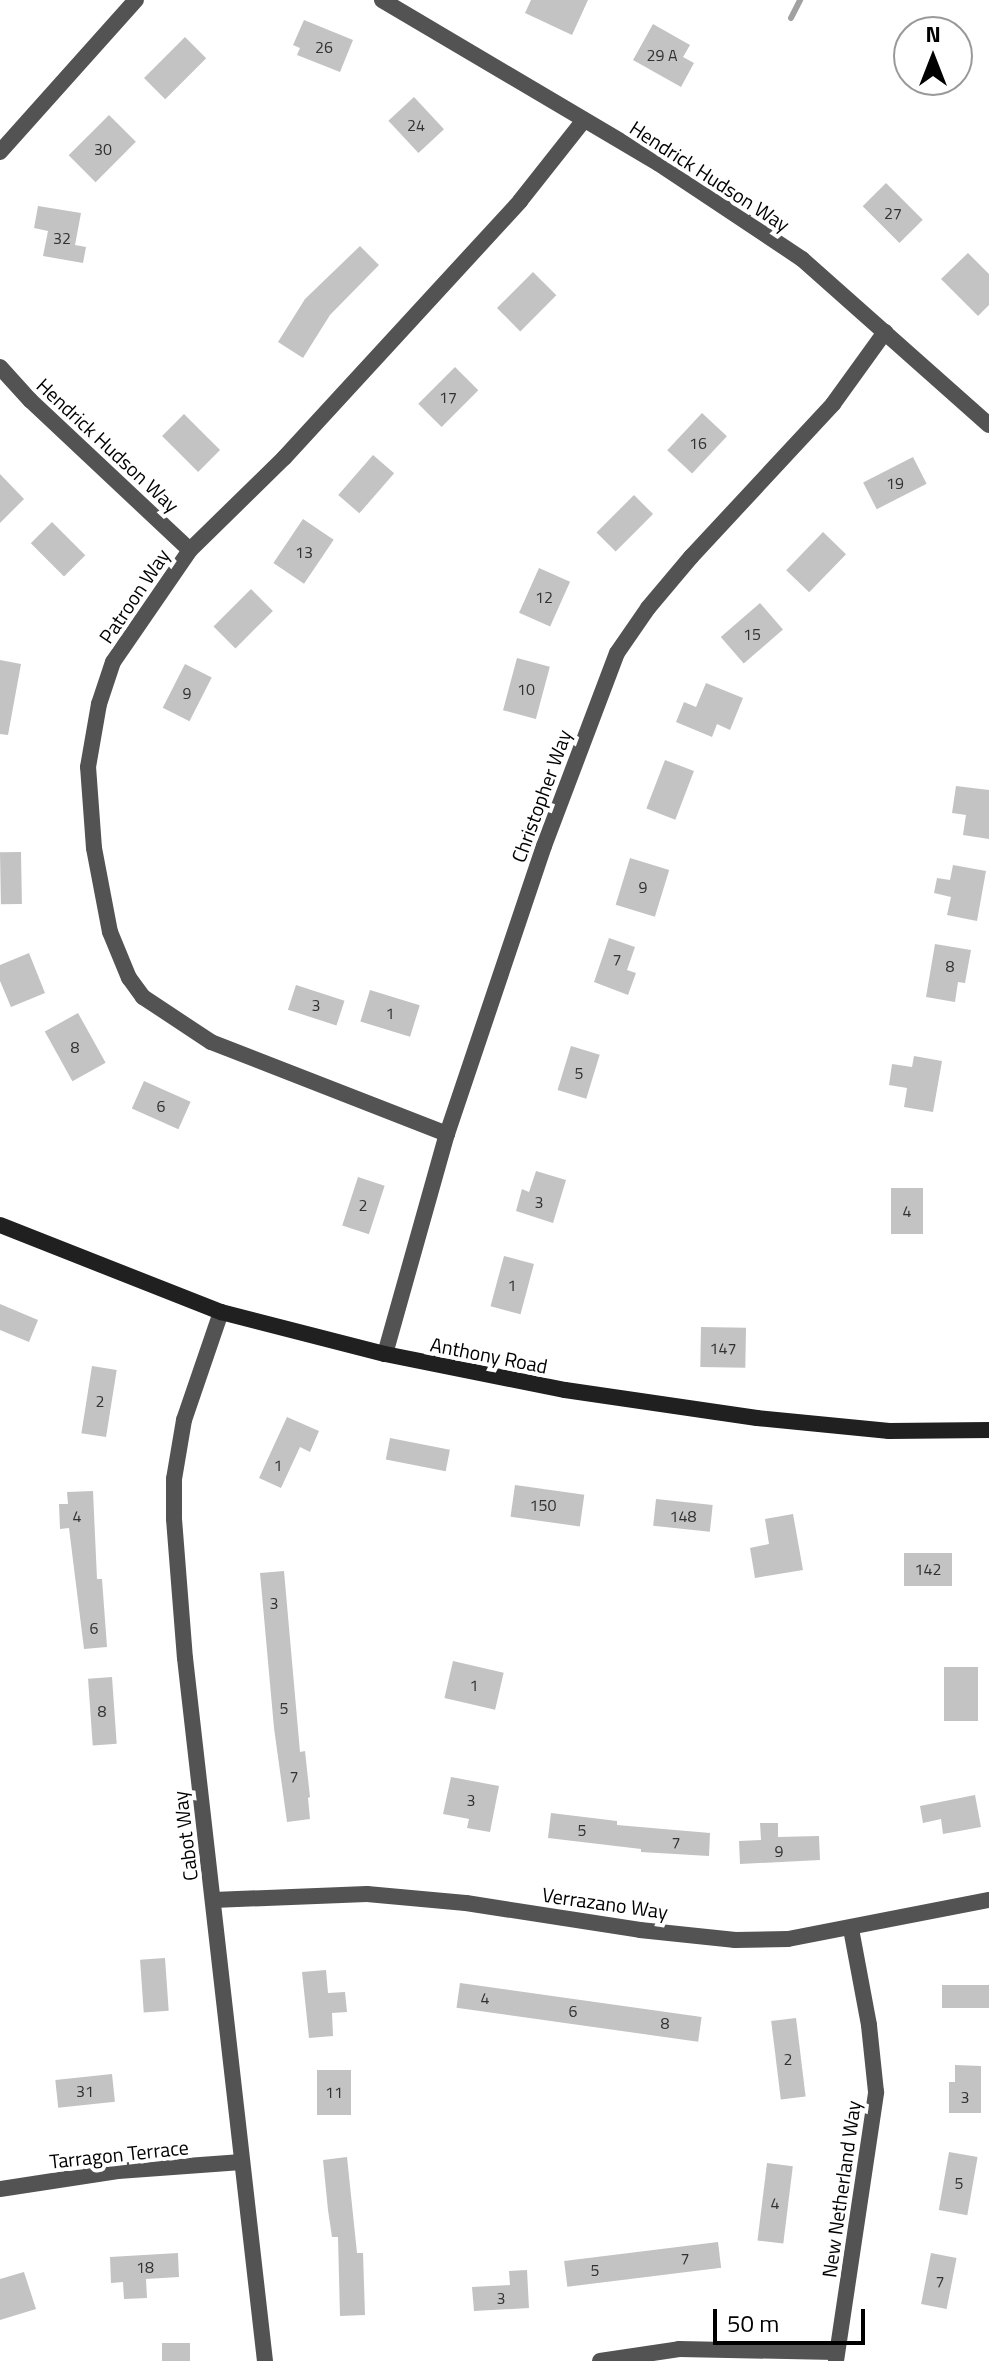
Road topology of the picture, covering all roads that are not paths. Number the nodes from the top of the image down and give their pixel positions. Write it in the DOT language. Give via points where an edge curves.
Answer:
graph roads {
  1 [pos="136,0"];
  2 [pos="382,0"];
  3 [pos="584,120"];
  4 [pos="0,152"];
  5 [pos="885,332"];
  6 [pos="0,367"];
  7 [pos="989,425"];
  8 [pos="190,550"];
  9 [pos="447,1134"];
  10 [pos="0,1225"];
  11 [pos="221,1312"];
  12 [pos="385,1354"];
  13 [pos="989,1430"];
  14 [pos="213,1900"];
  15 [pos="989,1900"];
  16 [pos="851,1929"];
  17 [pos="242,2162"];
  18 [pos="0,2189"];
  19 [pos="836,2357"];
  20 [pos="265,2361"];
  21 [pos="600,2361"];
  1 -- 4 [label="street"];
  2 -- 3 [label="street, Hendrick Hudson Way"];
  3 -- 5 [label="street, Hendrick Hudson Way" via="802,259"];
  3 -- 8 [label="street, Patroon Way" via="445,283 284,458"];
  5 -- 7 [label="street, Hendrick Hudson Way"];
  5 -- 9 [label="street, Christopher Way" via="833,404 691,557 617,653 544,846"];
  6 -- 8 [label="street, Hendrick Hudson Way"];
  8 -- 9 [label="street, Patroon Way" via="113,662 88,767 94,848 110,932 129,978 143,997 211,1042"];
  9 -- 12 [label="street, Christopher Way"];
  10 -- 11 [label="street, Anthony Road"];
  11 -- 12 [label="street, Anthony Road"];
  11 -- 14 [label="street, Cabot Way" via="184,1420 174,1479 185,1658"];
  12 -- 13 [label="street, Anthony Road" via="565,1390 757,1418 889,1431"];
  14 -- 16 [label="street, Verrazano Way" via="367,1894 735,1940 788,1939"];
  14 -- 17 [label="street, Cabot Way"];
  15 -- 16 [label="street, Verrazano Way"];
  16 -- 19 [label="street, New Netherland Way" via="876,2092"];
  17 -- 18 [label="street, Tarragon Terrace" via="118,2171"];
  17 -- 20 [label="street, Cabot Way"];
  19 -- 21 [label="street" via="679,2349"];
}
